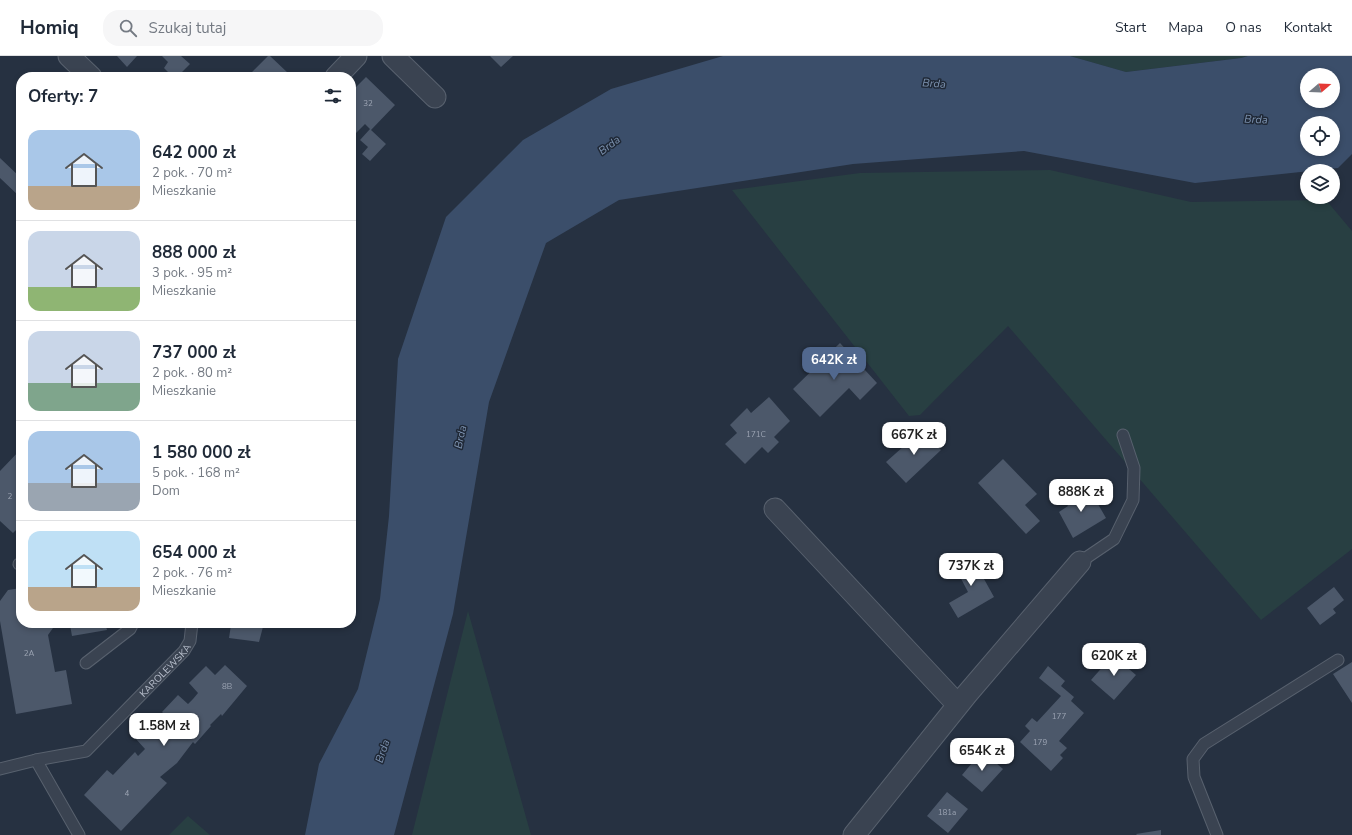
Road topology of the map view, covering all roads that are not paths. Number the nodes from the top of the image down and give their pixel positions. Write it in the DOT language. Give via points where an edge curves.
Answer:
graph roads {
  1 [pos="69,56"];
  2 [pos="356,56"];
  3 [pos="393,56"];
  4 [pos="86,72"];
  5 [pos="341,72"];
  6 [pos="435,97"];
  7 [pos="1123,435"];
  8 [pos="775,509"];
  9 [pos="1080,562"];
  10 [pos="130,628"];
  11 [pos="191,628"];
  12 [pos="1338,660"];
  13 [pos="86,663"];
  14 [pos="958,705"];
  15 [pos="36,760"];
  16 [pos="0,769"];
  17 [pos="79,835"];
  18 [pos="854,835"];
  19 [pos="1217,835"];
  1 -- 4 [label="street"];
  2 -- 5 [label="street"];
  3 -- 6 [label="street"];
  7 -- 9 [label="lane" via="1134,468 1133,500 1114,539"];
  8 -- 14 [label="street"];
  9 -- 14 [label="street"];
  10 -- 13 [label="lane"];
  11 -- 15 [label="lane, KAROLEWSKA" via="190,641 184,651 86,751"];
  12 -- 19 [label="lane" via="1204,744 1193,759 1194,777"];
  14 -- 18 [label="street"];
  15 -- 16 [label="lane, KAROLEWSKA"];
  15 -- 17 [label="lane"];
}
